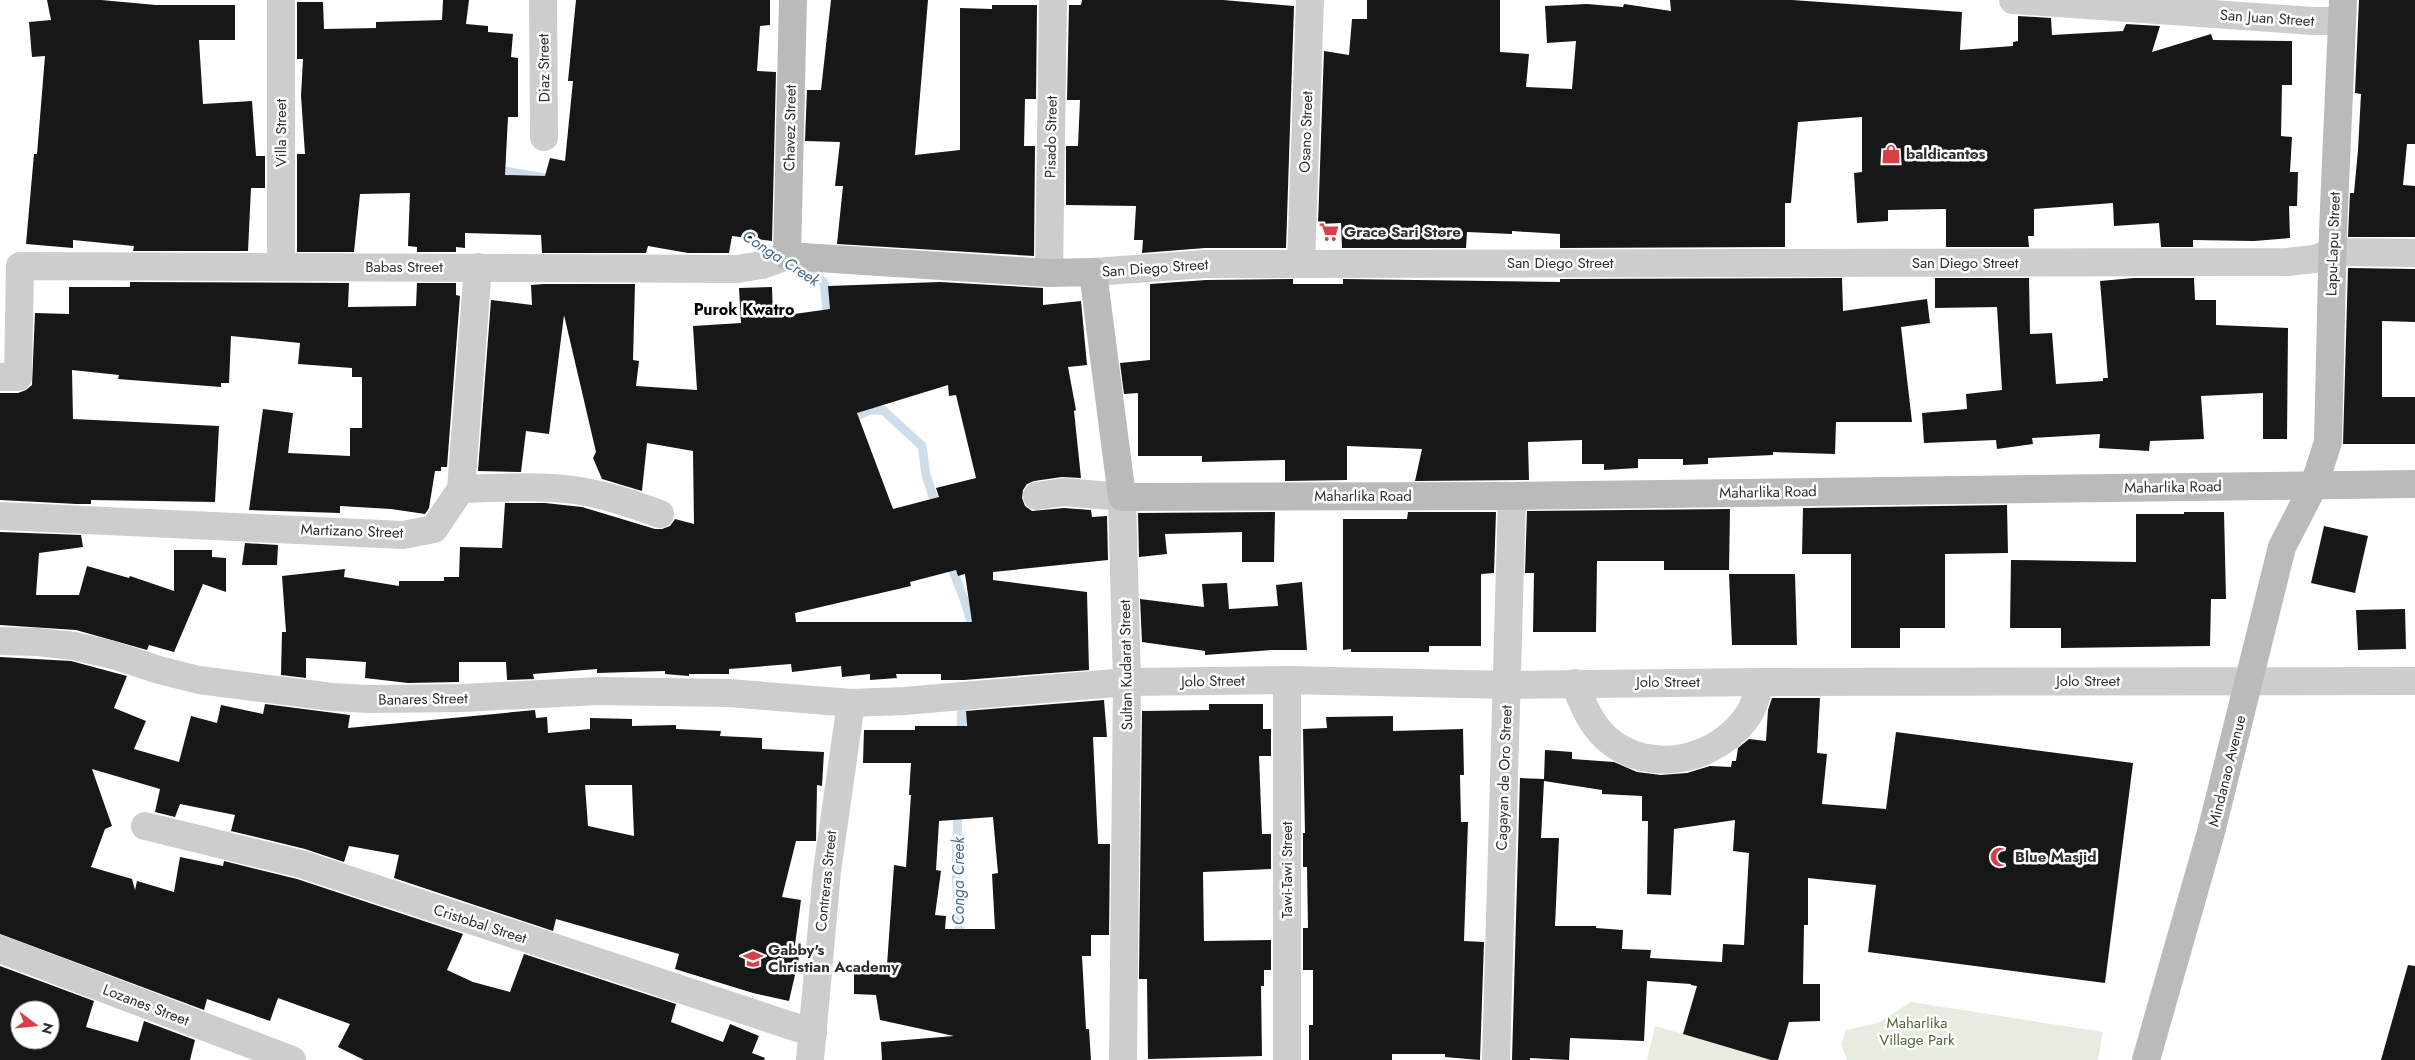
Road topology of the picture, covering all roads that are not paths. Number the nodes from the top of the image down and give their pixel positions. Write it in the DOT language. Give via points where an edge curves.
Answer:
graph roads {
  1 [pos="281,0"];
  2 [pos="543,0"];
  3 [pos="793,0"];
  4 [pos="1053,0"];
  5 [pos="1310,0"];
  6 [pos="2013,0"];
  7 [pos="2342,11"];
  8 [pos="544,137"];
  9 [pos="2332,252"];
  10 [pos="2415,253"];
  11 [pos="780,259"];
  12 [pos="1301,263"];
  13 [pos="281,267"];
  14 [pos="478,267"];
  15 [pos="1093,272"];
  16 [pos="1049,273"];
  17 [pos="0,377"];
  18 [pos="2415,484"];
  19 [pos="2314,485"];
  20 [pos="461,489"];
  21 [pos="1037,496"];
  22 [pos="1512,496"];
  23 [pos="1122,497"];
  24 [pos="660,514"];
  25 [pos="0,516"];
  26 [pos="0,641"];
  27 [pos="1287,680"];
  28 [pos="2250,681"];
  29 [pos="2415,681"];
  30 [pos="1127,682"];
  31 [pos="1760,682"];
  32 [pos="1575,683"];
  33 [pos="1507,685"];
  34 [pos="851,703"];
  35 [pos="145,826"];
  36 [pos="0,949"];
  37 [pos="813,1033"];
  38 [pos="292,1060"];
  39 [pos="810,1060"];
  40 [pos="1123,1060"];
  41 [pos="1287,1060"];
  42 [pos="1496,1060"];
  43 [pos="2146,1060"];
  1 -- 13 [label="street, Villa Street"];
  2 -- 8 [label="street, Diaz Street"];
  3 -- 11 [label="street, Chavez Street"];
  4 -- 16 [label="street, Pisado Street"];
  5 -- 12 [label="street, Osano Street"];
  6 -- 7 [label="street, San Juan Street" via="2304,20"];
  7 -- 9 [label="street, Lapu-Lapu Street"];
  9 -- 10 [label="street, San Diego Street"];
  9 -- 12 [label="street, San Diego Street" via="2315,259 2287,262"];
  9 -- 19 [label="street, Lapu-Lapu Street" via="2328,442"];
  11 -- 14 [label="street, Babas Street" via="737,269"];
  11 -- 16 [label="street, San Diego Street"];
  12 -- 15 [label="street, San Diego Street" via="1205,264"];
  13 -- 14 [label="street, Babas Street"];
  13 -- 17 [label="street, Babas Street" via="20,266 18,377"];
  14 -- 20 [label="street, Martizano Street"];
  15 -- 16 [label="street, San Diego Street"];
  15 -- 23 [label="street, Sultan Kudarat Street"];
  18 -- 19 [label="street, Maharlika Road"];
  19 -- 22 [label="street, Maharlika Road"];
  19 -- 28 [label="street, Mindanao Avenue" via="2282,548"];
  20 -- 24 [label="street" via="574,490 621,500"];
  20 -- 25 [label="street, Martizano Street" via="434,529 402,535"];
  21 -- 23 [label="street" via="1064,492"];
  22 -- 23 [label="street, Maharlika Road"];
  22 -- 33 [label="street, Cagayan de Oro Street"];
  23 -- 30 [label="street, Sultan Kudarat Street"];
  26 -- 34 [label="street, Banares Street" via="74,646 199,680 332,697 428,699 652,692 729,693"];
  27 -- 30 [label="street, Jolo Street"];
  27 -- 33 [label="street, Jolo Street"];
  27 -- 41 [label="street, Tawi-Tawi Street"];
  28 -- 29 [label="street, Jolo Street"];
  28 -- 31 [label="street, Jolo Street"];
  28 -- 43 [label="street, Mindanao Avenue" via="2195,892"];
  30 -- 34 [label="street, Jolo Street"];
  30 -- 40 [label="street, Sultan Kudarat Street"];
  31 -- 32 [label="street, Jolo Street"];
  31 -- 32 [label="street" via="1750,713 1729,738 1700,754 1668,760 1635,755 1607,739 1586,714"];
  32 -- 33 [label="street, Jolo Street"];
  33 -- 42 [label="street, Cagayan de Oro Street"];
  34 -- 37 [label="street, Contreras Street" via="826,871"];
  35 -- 37 [label="street, Cristobal Street" via="301,864"];
  36 -- 38 [label="street, Lozanes Street"];
  37 -- 39 [label="street, Contreras Street"];
}
